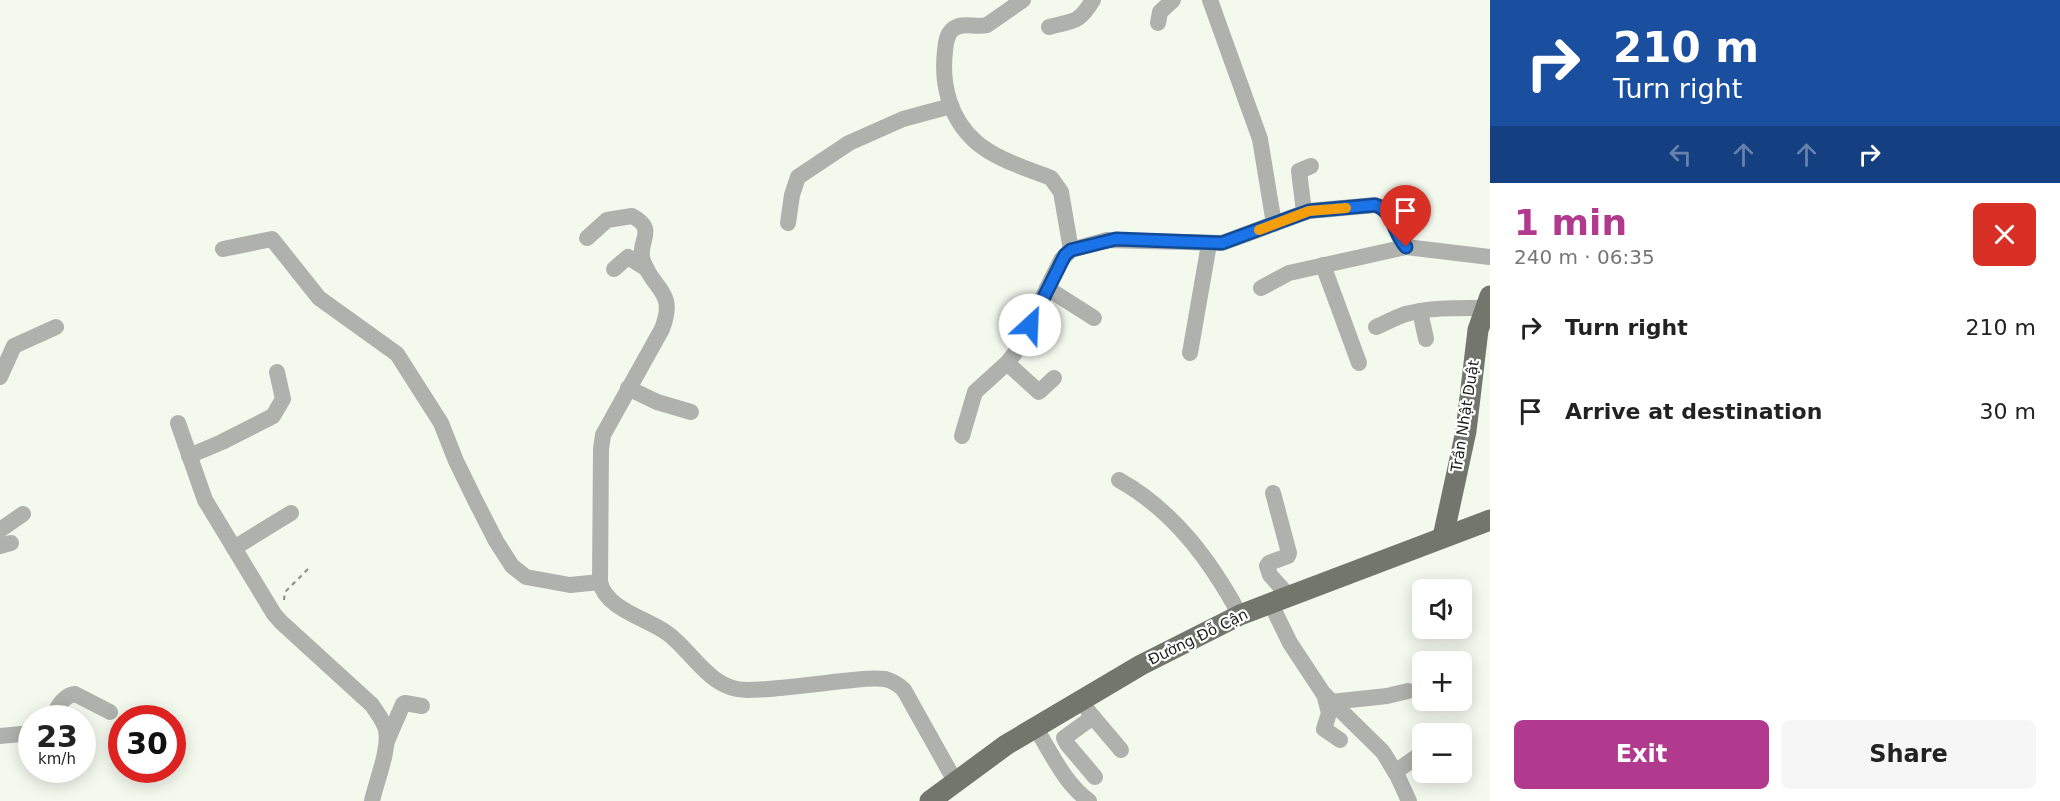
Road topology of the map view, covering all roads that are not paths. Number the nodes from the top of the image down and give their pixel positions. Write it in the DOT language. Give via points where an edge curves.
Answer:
graph roads {
  1 [pos="1023,0"];
  2 [pos="1093,0"];
  3 [pos="1173,0"];
  4 [pos="1210,0"];
  5 [pos="1158,23"];
  6 [pos="1049,27"];
  7 [pos="951,106"];
  8 [pos="1311,166"];
  9 [pos="1304,212"];
  10 [pos="788,223"];
  11 [pos="1274,224"];
  12 [pos="587,238"];
  13 [pos="1209,244"];
  14 [pos="1406,247"];
  15 [pos="223,249"];
  16 [pos="1071,250"];
  17 [pos="1490,257"];
  18 [pos="1323,265"];
  19 [pos="614,269"];
  20 [pos="647,269"];
  21 [pos="1047,288"];
  22 [pos="1261,288"];
  23 [pos="1488,302"];
  24 [pos="1420,311"];
  25 [pos="1094,318"];
  26 [pos="56,327"];
  27 [pos="1376,327"];
  28 [pos="1426,339"];
  29 [pos="1190,353"];
  30 [pos="1007,363"];
  31 [pos="1359,363"];
  32 [pos="277,372"];
  33 [pos="0,377"];
  34 [pos="1054,378"];
  35 [pos="628,388"];
  36 [pos="692,412"];
  37 [pos="178,423"];
  38 [pos="962,435"];
  39 [pos="189,456"];
  40 [pos="1119,480"];
  41 [pos="1273,493"];
  42 [pos="291,513"];
  43 [pos="23,514"];
  44 [pos="1490,520"];
  45 [pos="0,530"];
  46 [pos="1443,537"];
  47 [pos="234,548"];
  48 [pos="600,582"];
  49 [pos="1280,600"];
  50 [pos="1240,615"];
  51 [pos="1408,691"];
  52 [pos="1327,698"];
  53 [pos="1079,701"];
  54 [pos="60,705"];
  55 [pos="422,706"];
  56 [pos="108,711"];
  57 [pos="1093,717"];
  58 [pos="1035,727"];
  59 [pos="18,735"];
  60 [pos="0,736"];
  61 [pos="1340,740"];
  62 [pos="387,741"];
  63 [pos="1121,750"];
  64 [pos="1412,760"];
  65 [pos="1395,772"];
  66 [pos="1095,777"];
  67 [pos="955,781"];
  68 [pos="372,801"];
  69 [pos="930,801"];
  70 [pos="1089,801"];
  71 [pos="1409,801"];
  1 -- 7 [label="street" via="987,25 965,25 950,32 943,66"];
  2 -- 6 [label="street" via="1083,16"];
  3 -- 5 [label="street" via="1160,12"];
  4 -- 11 [label="street" via="1260,139"];
  7 -- 10 [label="street" via="903,119 849,143 798,177"];
  7 -- 16 [label="street" via="966,132 990,153 1057,184"];
  8 -- 9 [label="street" via="1299,171"];
  9 -- 11 [label="street"];
  9 -- 14 [label="street" via="1383,207"];
  11 -- 13 [label="street" via="1234,240"];
  12 -- 20 [label="street" via="608,220 632,216 646,228 642,260"];
  13 -- 16 [label="street" via="1116,239"];
  13 -- 29 [label="street"];
  14 -- 17 [label="street"];
  14 -- 18 [label="street"];
  15 -- 48 [label="street" via="272,239 319,298 397,354 441,423 480,510 512,566 526,577 570,585"];
  16 -- 21 [label="street" via="1061,260"];
  18 -- 22 [label="street" via="1289,273"];
  18 -- 31 [label="street"];
  19 -- 20 [label="street" via="628,257"];
  20 -- 35 [label="street" via="663,292 667,316"];
  21 -- 25 [label="street"];
  21 -- 30 [label="street" via="1021,344"];
  23 -- 24 [label="street"];
  23 -- 46 [label="main road, Trần Nhật Duật" via="1478,330 1466,431"];
  24 -- 27 [label="street"];
  24 -- 28 [label="street"];
  26 -- 33 [label="street" via="14,346"];
  30 -- 34 [label="street" via="1039,392"];
  30 -- 38 [label="street" via="975,392"];
  32 -- 39 [label="street" via="283,399 273,416"];
  35 -- 36 [label="street"];
  35 -- 48 [label="street" via="603,435"];
  37 -- 39 [label="street"];
  39 -- 47 [label="street" via="205,500"];
  40 -- 50 [label="street" via="1143,493 1191,540"];
  41 -- 49 [label="street" via="1289,553 1267,566"];
  42 -- 47 [label="street"];
  43 -- 45 [label="street"];
  44 -- 46 [label="main road, Đường Đỗ Cận"];
  46 -- 49 [label="main road, Đường Đỗ Cận"];
  47 -- 62 [label="street" via="281,622 372,705 386,729"];
  48 -- 67 [label="street" via="610,601 663,630 709,676 726,686 746,690 862,679 897,683"];
  49 -- 50 [label="main road, Đường Đỗ Cận"];
  49 -- 52 [label="street" via="1290,643"];
  50 -- 53 [label="main road, Đường Đỗ Cận"];
  51 -- 52 [label="street" via="1387,696"];
  52 -- 61 [label="street" via="1329,713 1324,729"];
  52 -- 65 [label="street" via="1375,743"];
  53 -- 57 [label="street"];
  53 -- 58 [label="main road, Đường Đỗ Cận"];
  54 -- 56 [label="street" via="75,694"];
  55 -- 62 [label="street" via="405,702"];
  57 -- 63 [label="street"];
  57 -- 66 [label="street" via="1065,738"];
  58 -- 67 [label="main road, Đường Đỗ Cận"];
  58 -- 70 [label="street" via="1073,787"];
  59 -- 60 [label="street"];
  62 -- 68 [label="street"];
  64 -- 65 [label="street"];
  65 -- 71 [label="street"];
  67 -- 69 [label="main road, Đường Đỗ Cận"];
}
